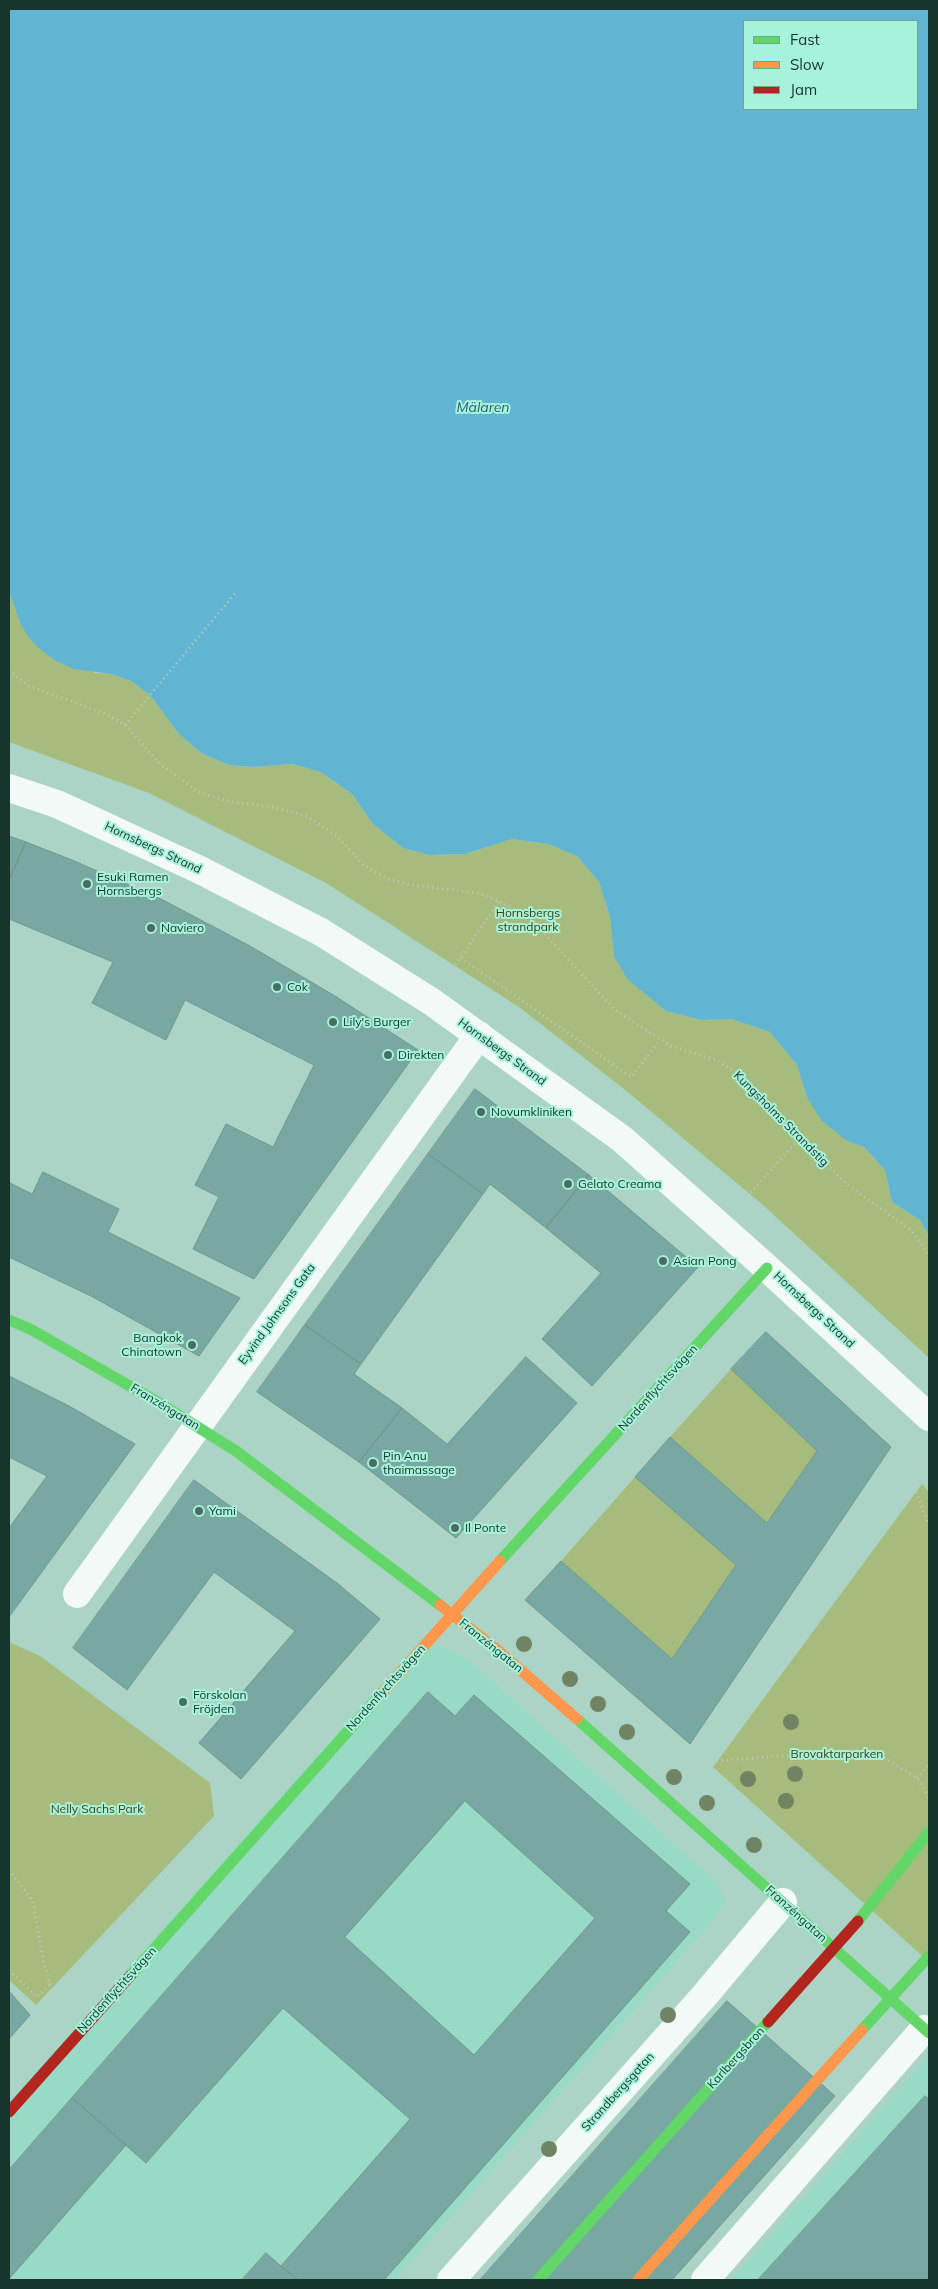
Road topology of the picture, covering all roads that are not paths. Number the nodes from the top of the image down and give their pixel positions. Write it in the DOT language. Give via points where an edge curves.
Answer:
graph roads {
  1 [pos="9,788"];
  2 [pos="479,1035"];
  3 [pos="767,1268"];
  4 [pos="9,1320"];
  5 [pos="929,1417"];
  6 [pos="196,1425"];
  7 [pos="77,1594"];
  8 [pos="452,1614"];
  9 [pos="929,1832"];
  10 [pos="783,1902"];
  11 [pos="929,1956"];
  12 [pos="927,2031"];
  13 [pos="9,2112"];
  14 [pos="451,2280"];
  15 [pos="538,2280"];
  16 [pos="638,2280"];
  17 [pos="705,2280"];
  1 -- 2 [label="street, Hornsbergs Strand" via="57,804 173,857 321,932"];
  2 -- 3 [label="street, Hornsbergs Strand" via="622,1139"];
  2 -- 6 [label="street, Eyvind Johnsons Gata"];
  3 -- 5 [label="street, Hornsbergs Strand"];
  3 -- 8 [label="main road, Nordenflychtsvägen"];
  4 -- 6 [label="main road, Franzéngatan" via="32,1330"];
  6 -- 7 [label="street, Eyvind Johnsons Gata"];
  6 -- 8 [label="main road, Franzéngatan" via="236,1451"];
  8 -- 10 [label="main road, Franzéngatan" via="666,1796"];
  8 -- 13 [label="main road, Nordenflychtsvägen"];
  9 -- 15 [label="main road, Karlbergsbron" via="861,1918"];
  10 -- 12 [label="main road, Franzéngatan"];
  10 -- 14 [label="street, Strandbergsgatan"];
  11 -- 16 [label="main road"];
  12 -- 17 [label="street"];
}
